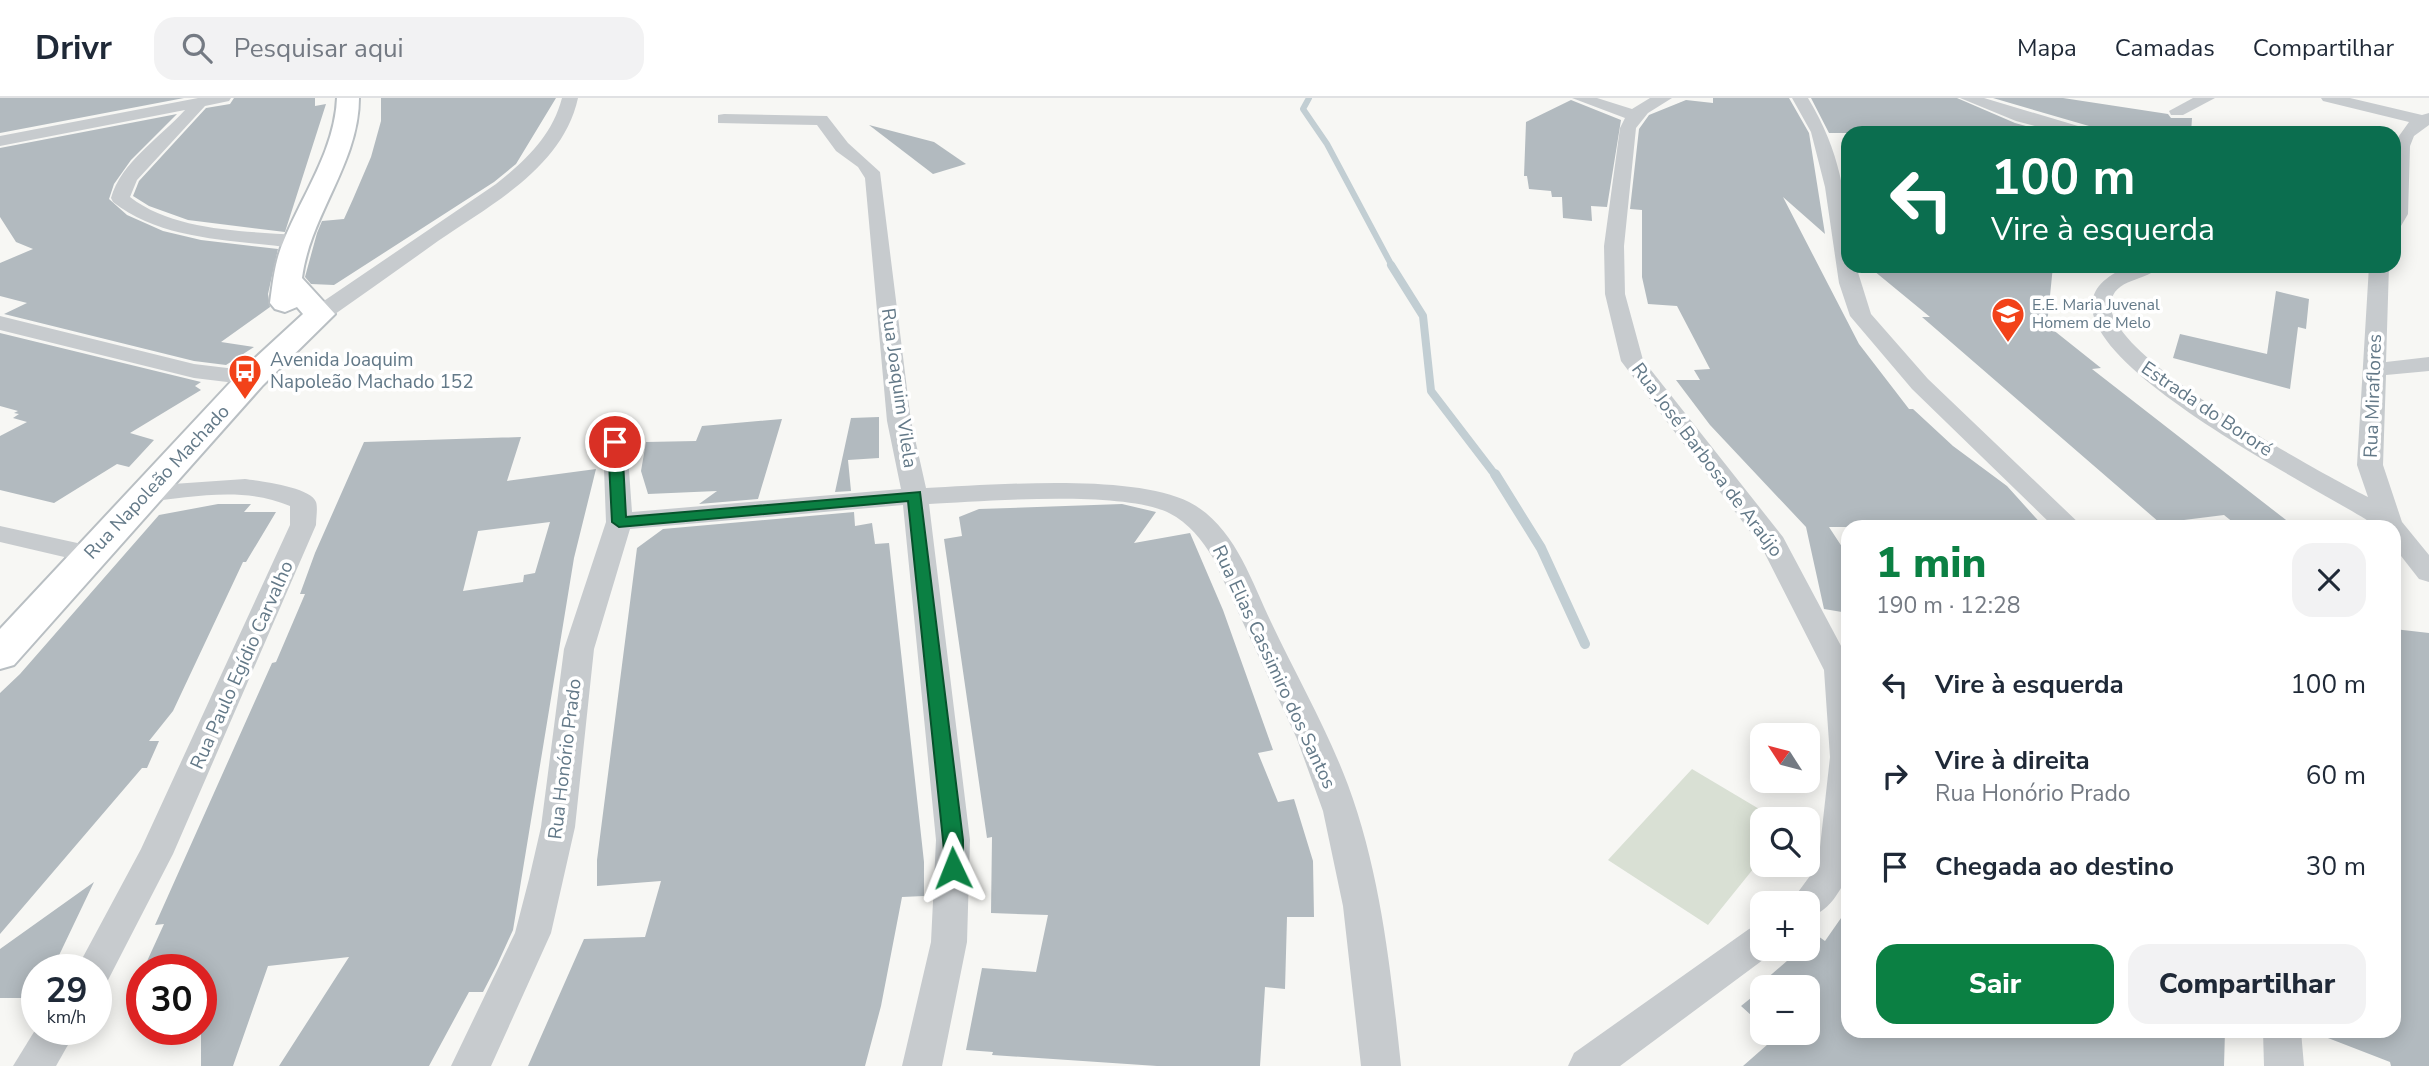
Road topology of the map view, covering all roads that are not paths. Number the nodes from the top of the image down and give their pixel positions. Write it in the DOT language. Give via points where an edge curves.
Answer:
graph roads {
  1 [pos="223,98"];
  2 [pos="348,98"];
  3 [pos="570,98"];
  4 [pos="1580,98"];
  5 [pos="1664,98"];
  6 [pos="1800,98"];
  7 [pos="1968,98"];
  8 [pos="2207,98"];
  9 [pos="2329,98"];
  10 [pos="199,103"];
  11 [pos="2177,111"];
  12 [pos="1634,116"];
  13 [pos="724,119"];
  14 [pos="2426,119"];
  15 [pos="2053,126"];
  16 [pos="2401,140"];
  17 [pos="0,141"];
  18 [pos="1841,232"];
  19 [pos="296,242"];
  20 [pos="1847,273"];
  21 [pos="2132,273"];
  22 [pos="2379,273"];
  23 [pos="287,279"];
  24 [pos="320,314"];
  25 [pos="0,323"];
  26 [pos="281,351"];
  27 [pos="2429,364"];
  28 [pos="2373,370"];
  29 [pos="252,378"];
  30 [pos="615,442"];
  31 [pos="144,494"];
  32 [pos="915,496"];
  33 [pos="2063,520"];
  34 [pos="2382,520"];
  35 [pos="2390,520"];
  36 [pos="619,522"];
  37 [pos="0,534"];
  38 [pos="2401,537"];
  39 [pos="90,554"];
  40 [pos="2429,573"];
  41 [pos="0,656"];
  42 [pos="1841,667"];
  43 [pos="1841,807"];
  44 [pos="1820,892"];
  45 [pos="1750,949"];
  46 [pos="103,954"];
  47 [pos="2282,1038"];
  48 [pos="47,1045"];
  49 [pos="33,1066"];
  50 [pos="471,1066"];
  51 [pos="922,1066"];
  52 [pos="1381,1066"];
  53 [pos="1587,1066"];
  54 [pos="2284,1066"];
  1 -- 10 [label="street"];
  2 -- 19 [label="main road" via="340,141"];
  3 -- 24 [label="street" via="556,132 529,167"];
  4 -- 12 [label="street"];
  5 -- 12 [label="street"];
  6 -- 18 [label="street" via="1830,135"];
  7 -- 15 [label="street"];
  8 -- 11 [label="street"];
  9 -- 14 [label="street"];
  10 -- 17 [label="street"];
  10 -- 19 [label="street" via="179,130 126,178 120,198 136,213 169,223"];
  12 -- 42 [label="street, Rua José Barbosa de Araújo" via="1624,146 1614,246 1615,294 1632,361 1773,543"];
  13 -- 32 [label="street, Rua Joaquim Vilela" via="821,120 842,148 868,164 876,194 900,421"];
  14 -- 16 [label="street" via="2409,128"];
  19 -- 23 [label="main road"];
  20 -- 33 [label="street" via="1861,316 1920,384"];
  21 -- 34 [label="street, Estrada do Bororé" via="2117,279 2103,295 2101,313 2124,351 2162,383"];
  22 -- 28 [label="street, Rua Miraflores"];
  23 -- 24 [label="main road"];
  23 -- 26 [label="main road"];
  24 -- 26 [label="main road, Rua Napoleão Machado"];
  25 -- 29 [label="street" via="194,371"];
  26 -- 29 [label="main road, Rua Napoleão Machado"];
  27 -- 28 [label="street"];
  28 -- 35 [label="street, Rua Miraflores" via="2370,465"];
  29 -- 31 [label="main road, Rua Napoleão Machado"];
  30 -- 36 [label="street, Rua Honório Prado"];
  31 -- 39 [label="main road, Rua Napoleão Machado"];
  31 -- 46 [label="street, Rua Paulo Egídio Carvalho" via="271,488 303,502 303,525 156,854"];
  32 -- 36 [label="street, Rua Elias Cassimiro dos Santos"];
  32 -- 51 [label="street, Rua Joaquim Vilela" via="953,840 949,942"];
  32 -- 52 [label="street, Rua Elias Cassimiro dos Santos" via="1139,496 1180,507 1210,531 1281,675 1339,809 1371,956"];
  36 -- 50 [label="street, Rua Honório Prado" via="579,649 558,827 536,922"];
  37 -- 39 [label="street"];
  38 -- 40 [label="street, Estrada do Bororé"];
  39 -- 41 [label="main road, Rua Napoleão Machado"];
  43 -- 44 [label="street, Rua José Barbosa de Araújo" via="1835,867"];
  45 -- 53 [label="street"];
  47 -- 54 [label="street"];
  48 -- 49 [label="street"];
}
